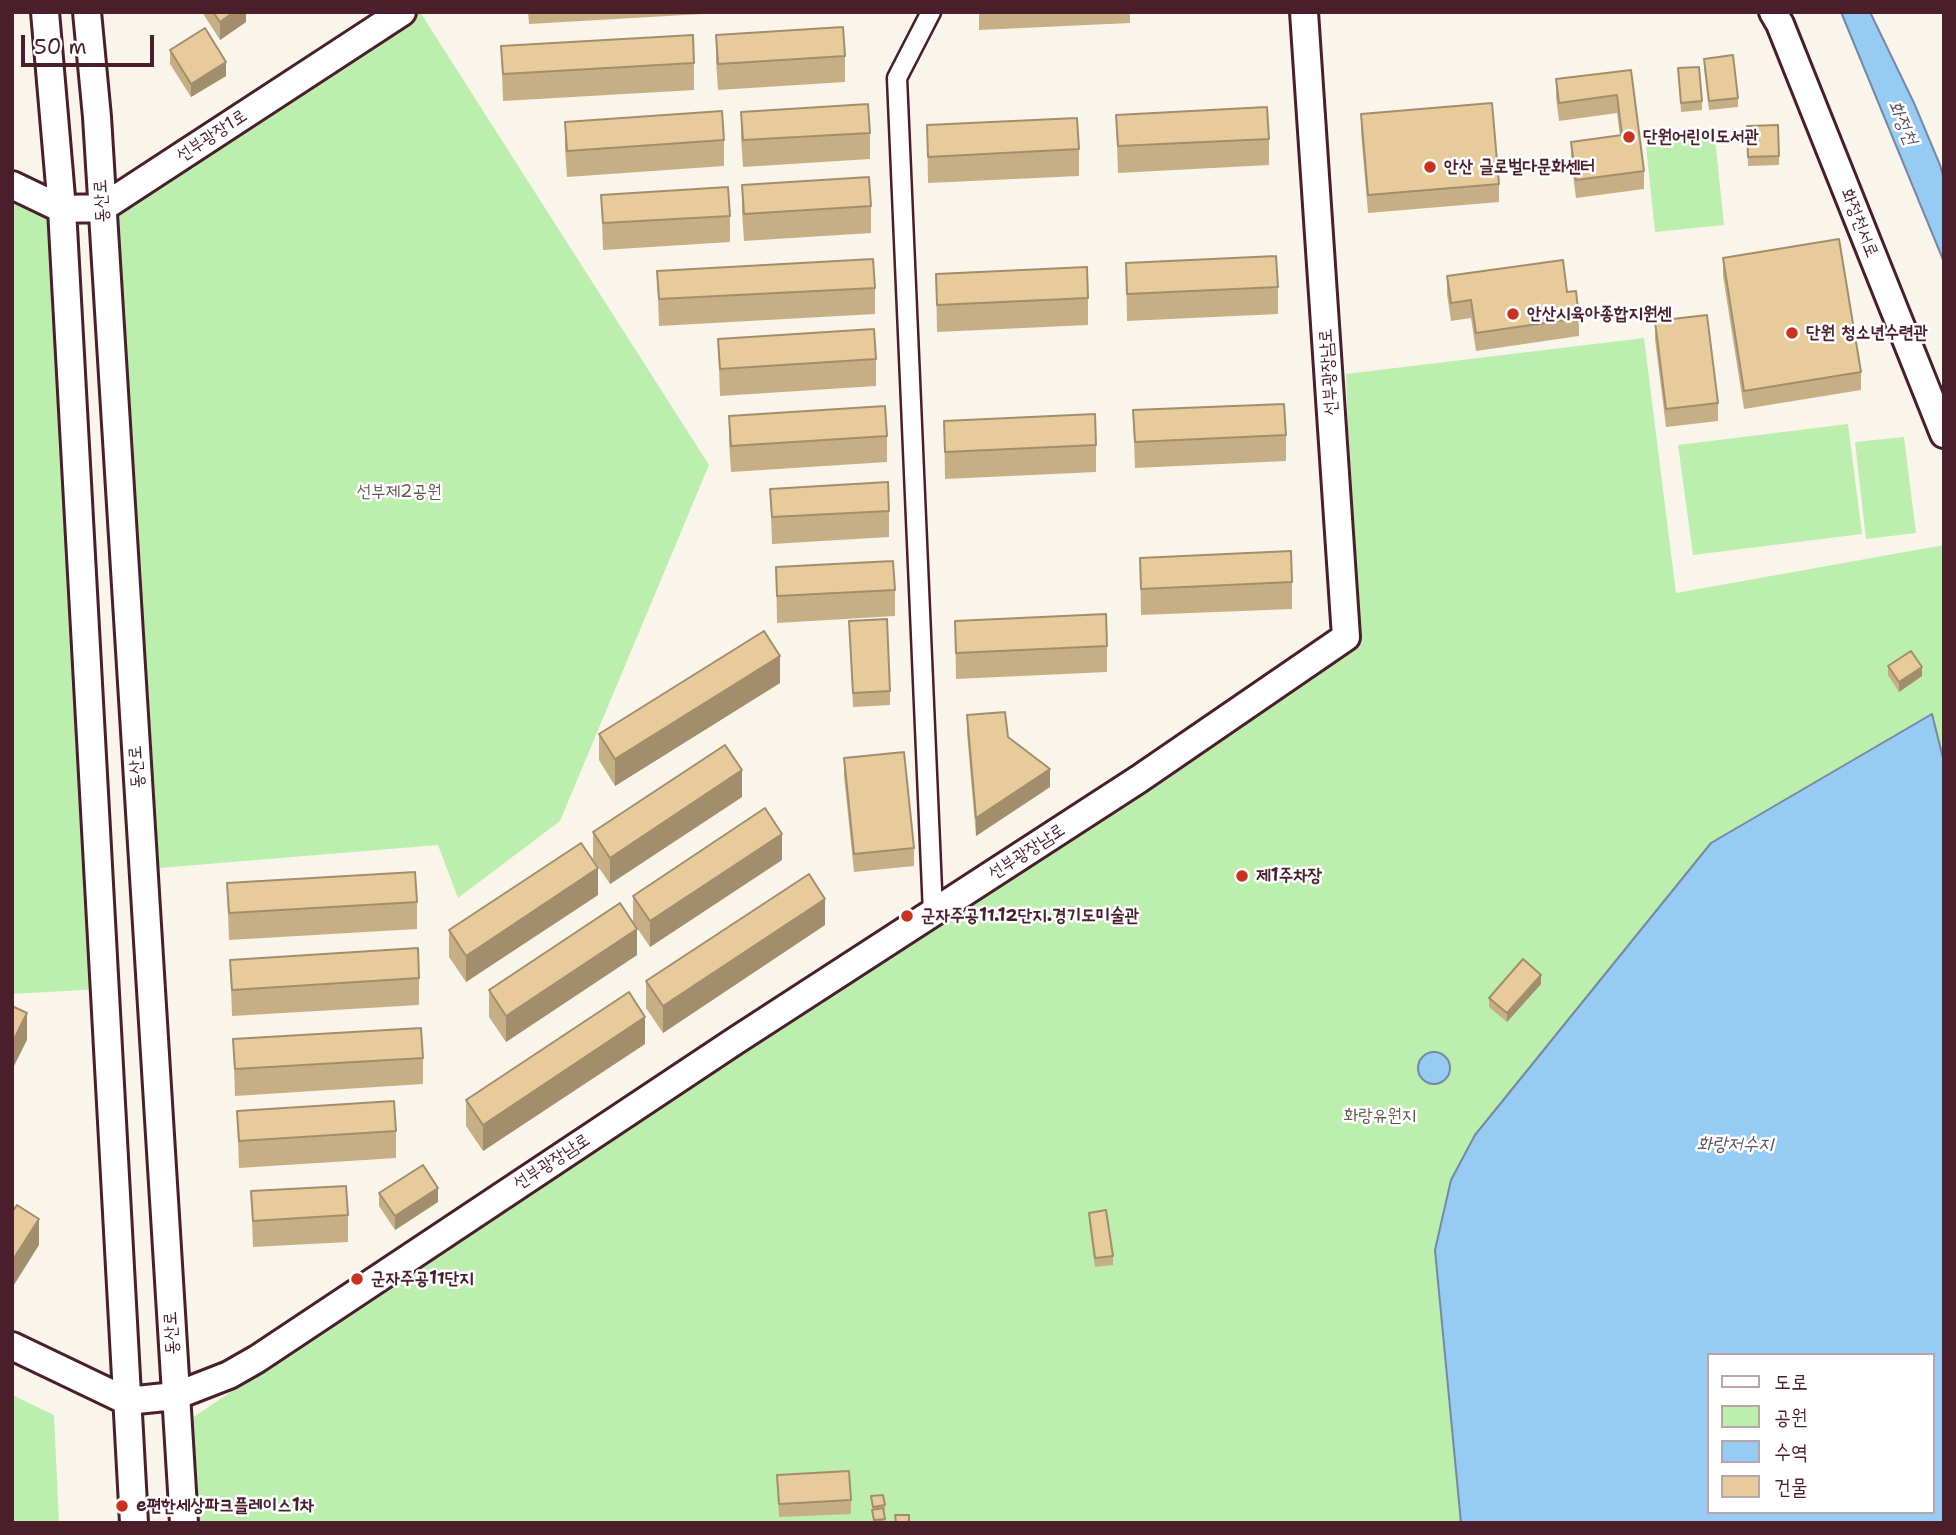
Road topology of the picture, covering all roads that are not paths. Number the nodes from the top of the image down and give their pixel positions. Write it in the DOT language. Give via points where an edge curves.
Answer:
graph roads {
  1 [pos="45,12"];
  2 [pos="88,12"];
  3 [pos="402,12"];
  4 [pos="931,12"];
  5 [pos="1304,12"];
  6 [pos="1773,12"];
  7 [pos="92,68"];
  8 [pos="50,73"];
  9 [pos="12,185"];
  10 [pos="102,208"];
  11 [pos="62,209"];
  12 [pos="1944,434"];
  13 [pos="933,913"];
  14 [pos="12,1346"];
  15 [pos="175,1396"];
  16 [pos="127,1401"];
  17 [pos="134,1523"];
  18 [pos="184,1523"];
  1 -- 8 [label="street"];
  2 -- 7 [label="street, 동산로"];
  3 -- 10 [label="street, 선부광장1로"];
  4 -- 13 [label="street" via="897,78"];
  5 -- 13 [label="street, 선부광장남로" via="1346,637"];
  6 -- 12 [label="street, 화정천서로"];
  7 -- 8 [label="street" via="77,90 62,86"];
  7 -- 10 [label="street, 동산로"];
  8 -- 11 [label="street"];
  9 -- 11 [label="street"];
  10 -- 11 [label="street"];
  10 -- 15 [label="street, 동산로"];
  11 -- 16 [label="street"];
  13 -- 15 [label="street, 선부광장남로" via="257,1359"];
  14 -- 16 [label="street"];
  15 -- 16 [label="street, 선부광장남로"];
  15 -- 18 [label="street, 동산로"];
  16 -- 17 [label="street"];
}
